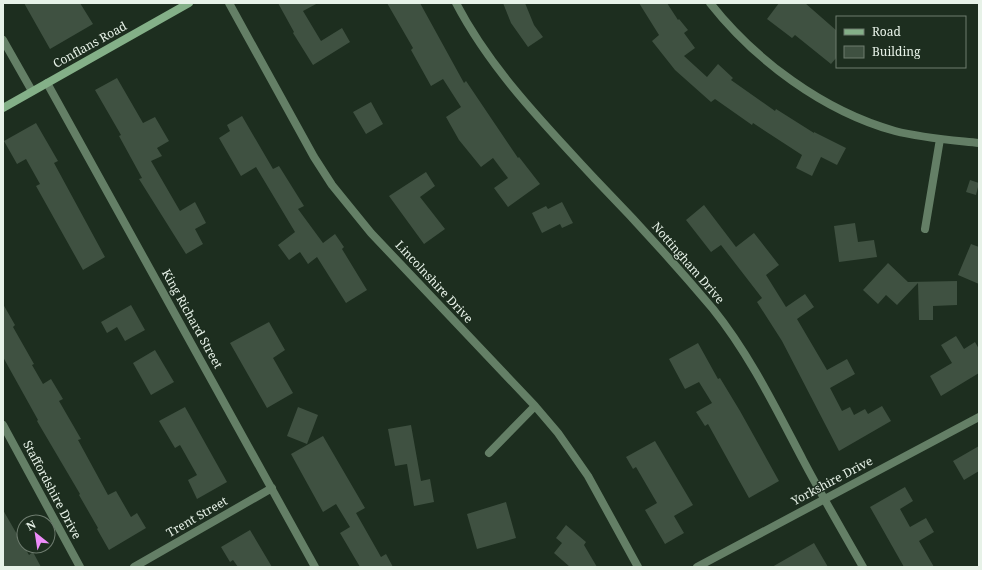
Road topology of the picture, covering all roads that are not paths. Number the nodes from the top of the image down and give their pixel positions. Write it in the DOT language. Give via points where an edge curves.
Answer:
graph roads {
  1 [pos="190,3"];
  2 [pos="229,3"];
  3 [pos="456,3"];
  4 [pos="710,3"];
  5 [pos="3,40"];
  6 [pos="47,83"];
  7 [pos="32,91"];
  8 [pos="3,108"];
  9 [pos="940,139"];
  10 [pos="979,143"];
  11 [pos="925,229"];
  12 [pos="535,406"];
  13 [pos="979,417"];
  14 [pos="3,425"];
  15 [pos="489,453"];
  16 [pos="272,488"];
  17 [pos="824,499"];
  18 [pos="80,567"];
  19 [pos="134,567"];
  20 [pos="315,567"];
  21 [pos="638,567"];
  22 [pos="697,567"];
  23 [pos="863,567"];
  1 -- 6 [label="main road, Conflans Road"];
  2 -- 12 [label="street, Lincolnshire Drive" via="332,185 371,233"];
  3 -- 17 [label="street, Nottingham Drive" via="497,68 555,136 714,311 768,393"];
  4 -- 9 [label="street" via="728,26 774,68 806,90 852,115 887,128"];
  5 -- 7 [label="street"];
  6 -- 7 [label="main road, Conflans Road"];
  6 -- 16 [label="street, King Richard Street"];
  7 -- 8 [label="main road, Conflans Road"];
  9 -- 10 [label="street"];
  9 -- 11 [label="street"];
  12 -- 15 [label="street"];
  12 -- 21 [label="street, Lincolnshire Drive" via="558,433 588,476"];
  13 -- 17 [label="street, Yorkshire Drive"];
  14 -- 18 [label="street, Staffordshire Drive"];
  16 -- 19 [label="street, Trent Street"];
  16 -- 20 [label="street, King Richard Street"];
  17 -- 22 [label="street, Yorkshire Drive"];
  17 -- 23 [label="street, Nottingham Drive"];
}
